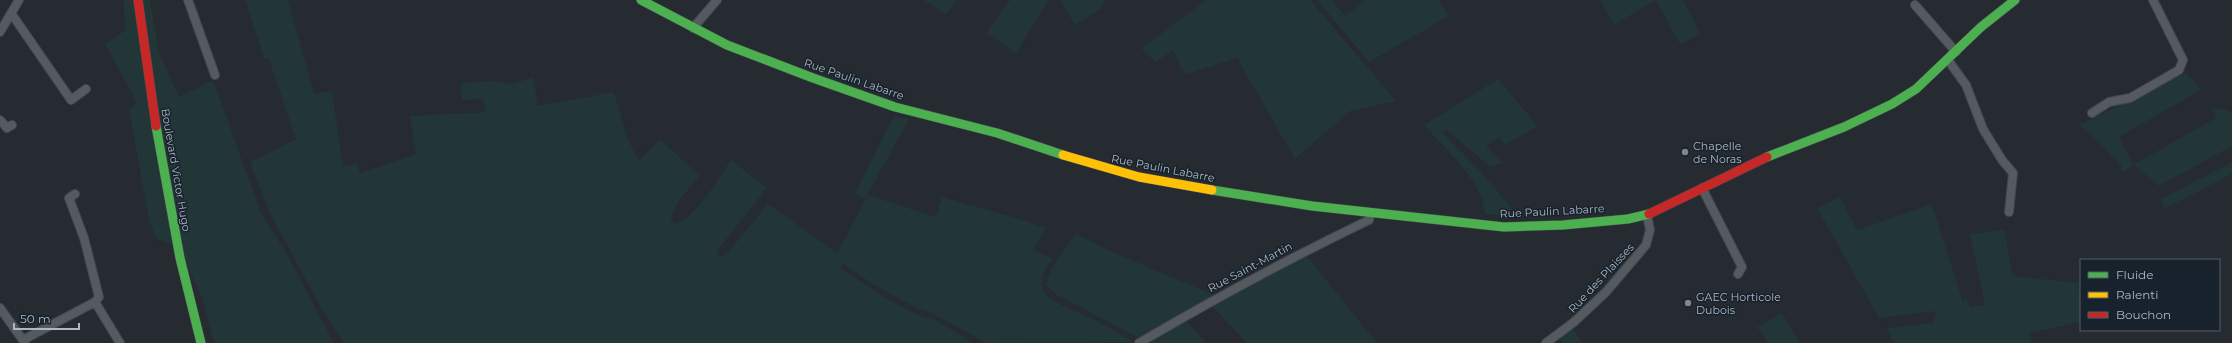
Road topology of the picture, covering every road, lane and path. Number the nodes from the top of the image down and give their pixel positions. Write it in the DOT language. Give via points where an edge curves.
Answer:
graph roads {
  1 [pos="19,0"];
  2 [pos="138,0"];
  3 [pos="188,0"];
  4 [pos="641,0"];
  5 [pos="717,0"];
  6 [pos="2153,0"];
  7 [pos="2015,1"];
  8 [pos="1915,5"];
  9 [pos="12,13"];
  10 [pos="693,28"];
  11 [pos="0,32"];
  12 [pos="1956,52"];
  13 [pos="1948,60"];
  14 [pos="215,75"];
  15 [pos="86,89"];
  16 [pos="2092,113"];
  17 [pos="0,120"];
  18 [pos="12,125"];
  19 [pos="1702,188"];
  20 [pos="75,194"];
  21 [pos="2008,212"];
  22 [pos="1370,213"];
  23 [pos="1646,215"];
  24 [pos="1738,274"];
  25 [pos="95,302"];
  26 [pos="0,308"];
  27 [pos="24,342"];
  28 [pos="120,343"];
  29 [pos="201,343"];
  30 [pos="1139,343"];
  31 [pos="1546,343"];
  1 -- 9 [label="street"];
  2 -- 29 [label="street, Boulevard Victor Hugo" via="161,163 177,249"];
  3 -- 14 [label="street"];
  4 -- 10 [label="street, Rue Paulin Labarre"];
  5 -- 10 [label="street"];
  6 -- 16 [label="street" via="2183,60 2179,70 2130,98 2109,102"];
  7 -- 12 [label="street, Rue Paulin Labarre" via="1981,27"];
  8 -- 12 [label="street"];
  9 -- 11 [label="street"];
  9 -- 15 [label="street" via="71,100"];
  10 -- 22 [label="street, Rue Paulin Labarre" via="778,65 887,104 997,133 1106,169 1254,198"];
  12 -- 13 [label="street, Rue Paulin Labarre"];
  13 -- 19 [label="street, Rue Paulin Labarre" via="1916,89 1892,104 1844,127 1758,161"];
  13 -- 21 [label="street" via="1966,85 1983,129 2013,173"];
  17 -- 18 [label="street" via="7,128"];
  19 -- 23 [label="street, Rue Paulin Labarre"];
  19 -- 24 [label="street" via="1742,267"];
  20 -- 25 [label="street" via="70,198 84,238 99,297"];
  22 -- 23 [label="street, Rue Paulin Labarre" via="1522,227 1628,219"];
  22 -- 30 [label="street, Rue Saint-Martin" via="1369,220 1208,302"];
  23 -- 31 [label="street, Rue des Plaisses" via="1650,230 1646,245 1585,312"];
  25 -- 27 [label="street"];
  25 -- 28 [label="street"];
  26 -- 27 [label="street"];
}
